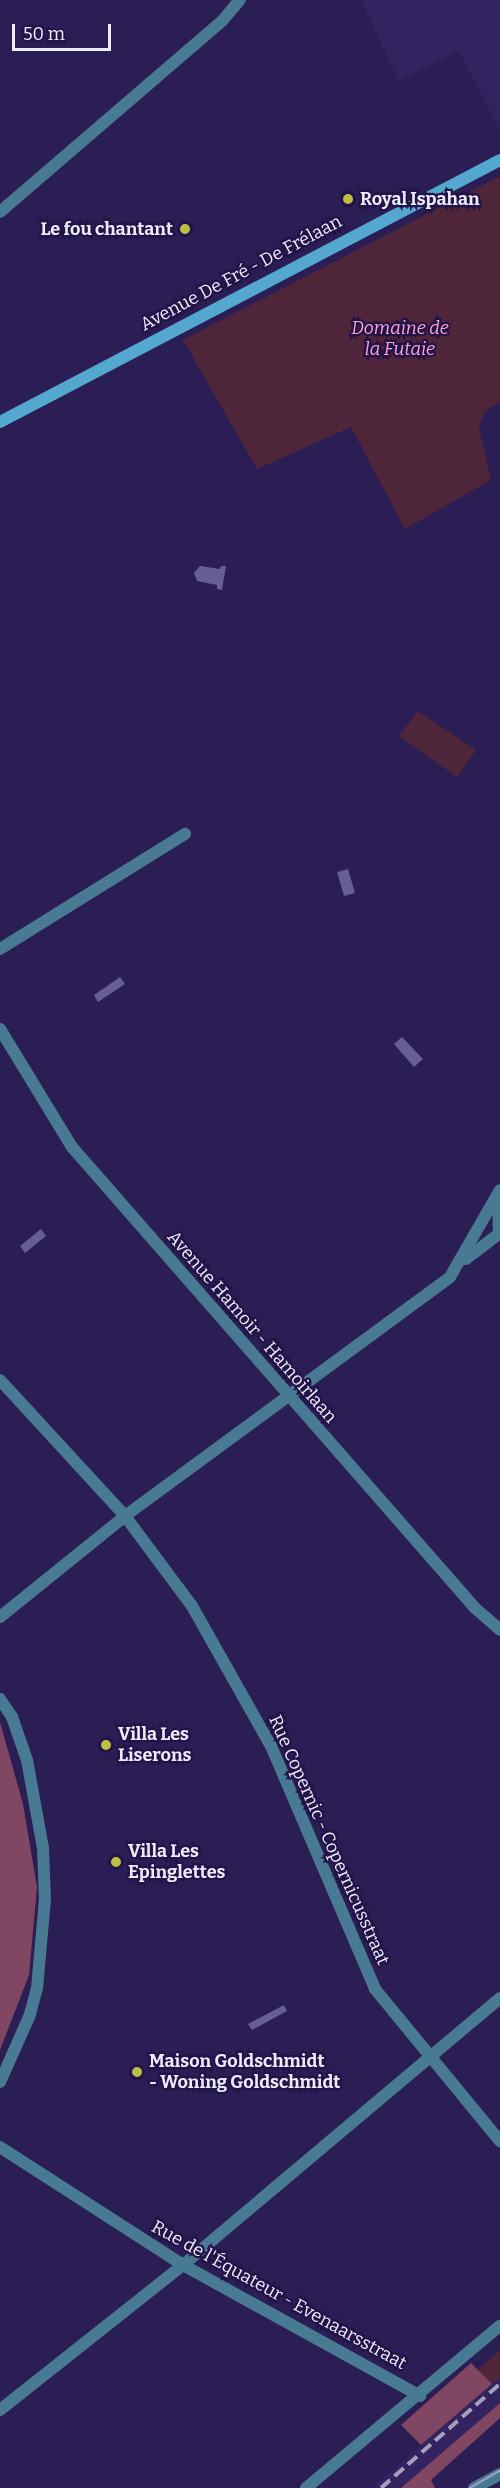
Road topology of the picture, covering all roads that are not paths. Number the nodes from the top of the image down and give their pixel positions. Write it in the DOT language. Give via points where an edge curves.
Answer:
graph roads {
  1 [pos="240,0"];
  2 [pos="500,160"];
  3 [pos="0,212"];
  4 [pos="0,422"];
  5 [pos="185,834"];
  6 [pos="0,949"];
  7 [pos="0,1029"];
  8 [pos="499,1192"];
  9 [pos="491,1205"];
  10 [pos="500,1219"];
  11 [pos="500,1233"];
  12 [pos="463,1262"];
  13 [pos="0,1380"];
  14 [pos="291,1398"];
  15 [pos="126,1516"];
  16 [pos="0,1617"];
  17 [pos="500,1630"];
  18 [pos="0,1698"];
  19 [pos="500,1998"];
  20 [pos="429,2057"];
  21 [pos="0,2082"];
  22 [pos="500,2141"];
  23 [pos="0,2147"];
  24 [pos="183,2265"];
  25 [pos="500,2326"];
  26 [pos="420,2396"];
  27 [pos="0,2410"];
  28 [pos="500,2474"];
  29 [pos="306,2488"];
  30 [pos="474,2488"];
  1 -- 3 [label="street" via="223,20"];
  2 -- 4 [label="main road, Avenue De Fré - De Frélaan"];
  5 -- 6 [label="street"];
  7 -- 14 [label="street, Avenue Hamoir - Hamoirlaan" via="72,1148"];
  8 -- 9 [label="street"];
  8 -- 10 [label="street"];
  9 -- 10 [label="street"];
  9 -- 12 [label="street"];
  10 -- 11 [label="street"];
  11 -- 12 [label="street"];
  12 -- 14 [label="street" via="450,1277"];
  13 -- 15 [label="street, Rue Copernic - Copernicusstraat"];
  14 -- 15 [label="street"];
  14 -- 17 [label="street, Avenue Hamoir - Hamoirlaan" via="475,1608"];
  15 -- 16 [label="street"];
  15 -- 20 [label="street, Rue Copernic - Copernicusstraat" via="192,1606 243,1696 271,1746 375,1989"];
  18 -- 21 [label="street" via="12,1717 27,1760 43,1848 45,1899 37,1988 29,2017"];
  19 -- 20 [label="street"];
  20 -- 22 [label="street, Rue Copernic - Copernicusstraat"];
  20 -- 24 [label="street"];
  23 -- 24 [label="street, Rue de l'Équateur - Evenaarsstraat"];
  24 -- 26 [label="street, Rue de l'Équateur - Evenaarsstraat"];
  24 -- 27 [label="street"];
  25 -- 26 [label="street"];
  26 -- 29 [label="street"];
  28 -- 30 [label="street"];
}
